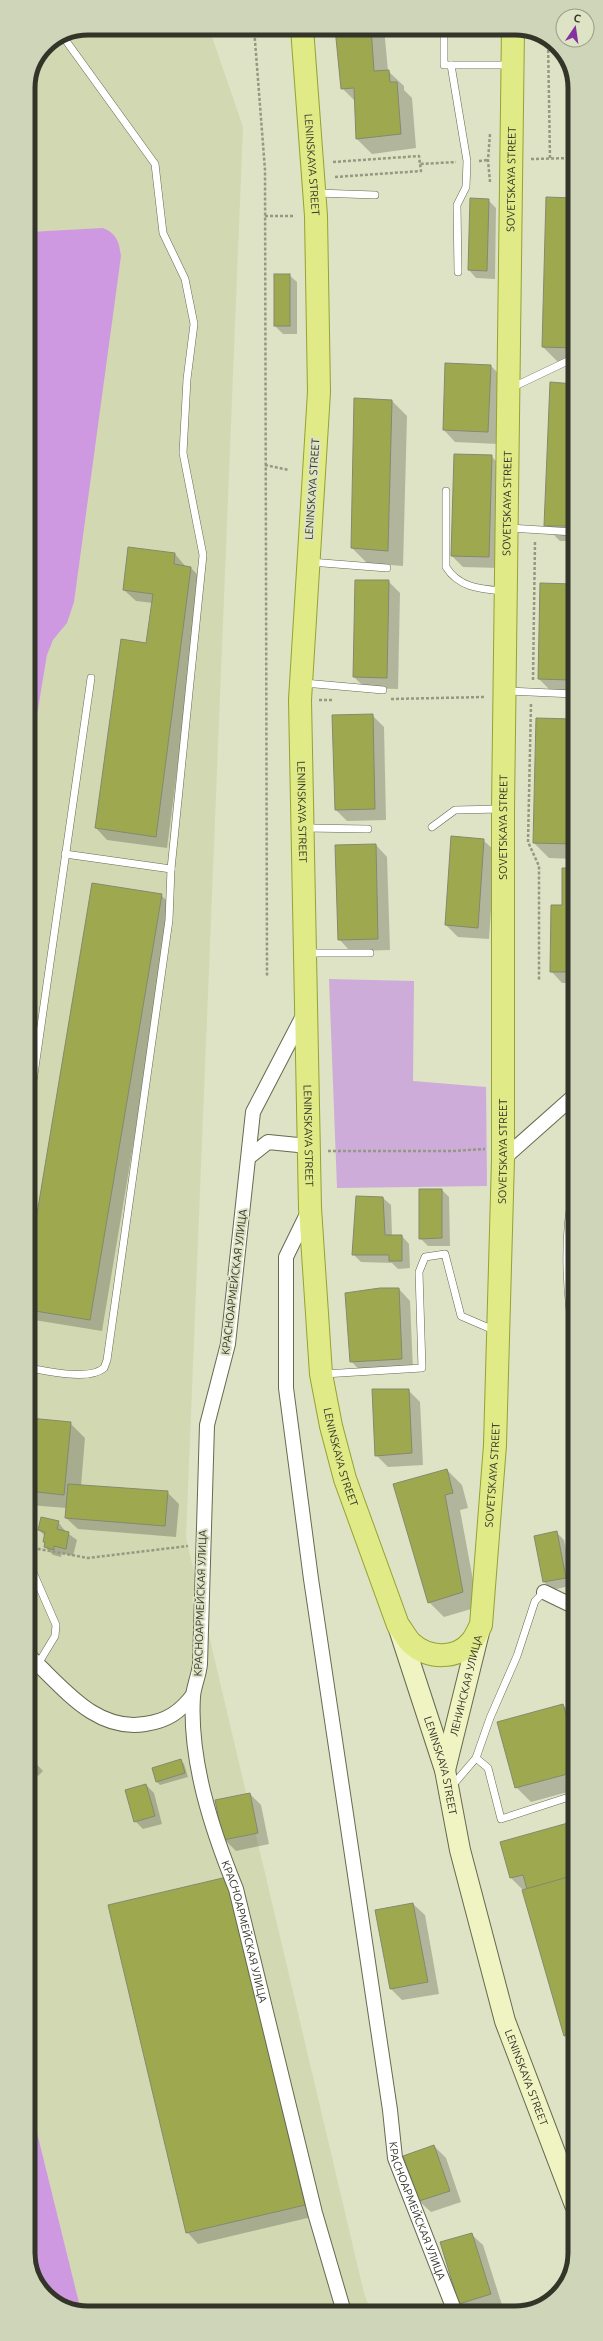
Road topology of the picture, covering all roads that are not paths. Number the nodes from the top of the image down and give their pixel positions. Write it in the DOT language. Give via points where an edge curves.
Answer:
graph roads {
  1 [pos="303,35"];
  2 [pos="444,35"];
  3 [pos="513,35"];
  4 [pos="66,40"];
  5 [pos="451,65"];
  6 [pos="513,65"];
  7 [pos="315,193"];
  8 [pos="375,195"];
  9 [pos="458,272"];
  10 [pos="568,361"];
  11 [pos="507,389"];
  12 [pos="446,491"];
  13 [pos="507,528"];
  14 [pos="568,532"];
  15 [pos="308,562"];
  16 [pos="387,568"];
  17 [pos="506,591"];
  18 [pos="91,678"];
  19 [pos="301,683"];
  20 [pos="383,690"];
  21 [pos="495,694"];
  22 [pos="568,694"];
  23 [pos="503,809"];
  24 [pos="432,826"];
  25 [pos="302,827"];
  26 [pos="368,829"];
  27 [pos="65,854"];
  28 [pos="171,869"];
  29 [pos="305,953"];
  30 [pos="370,953"];
  31 [pos="306,1010"];
  32 [pos="35,1061"];
  33 [pos="568,1100"];
  34 [pos="316,1148"];
  35 [pos="496,1153"];
  36 [pos="249,1157"];
  37 [pos="310,1208"];
  38 [pos="568,1254"];
  39 [pos="568,1303"];
  40 [pos="498,1332"];
  41 [pos="35,1369"];
  42 [pos="321,1374"];
  43 [pos="35,1577"];
  44 [pos="544,1592"];
  45 [pos="568,1604"];
  46 [pos="398,1625"];
  47 [pos="481,1625"];
  48 [pos="35,1658"];
  49 [pos="35,1662"];
  50 [pos="193,1695"];
  51 [pos="476,1758"];
  52 [pos="444,1770"];
  53 [pos="449,1790"];
  54 [pos="568,1797"];
  55 [pos="568,2187"];
  56 [pos="342,2306"];
  57 [pos="453,2306"];
  1 -- 7 [label="main road, LENINSKAYA STREET"];
  2 -- 5 [label="lane" via="444,65"];
  3 -- 6 [label="main road, SOVETSKAYA STREET"];
  4 -- 28 [label="lane" via="155,164 162,233 185,279 194,324 187,379 183,453 203,555"];
  5 -- 6 [label="lane"];
  5 -- 9 [label="lane" via="467,161 466,187 457,205"];
  6 -- 11 [label="main road, SOVETSKAYA STREET"];
  7 -- 8 [label="lane"];
  7 -- 15 [label="main road, LENINSKAYA STREET" via="319,392"];
  10 -- 11 [label="lane"];
  11 -- 13 [label="main road, SOVETSKAYA STREET"];
  12 -- 17 [label="lane" via="446,567 452,578 467,585"];
  13 -- 14 [label="lane"];
  13 -- 17 [label="main road, SOVETSKAYA STREET"];
  15 -- 16 [label="lane"];
  15 -- 19 [label="main road, LENINSKAYA STREET"];
  17 -- 21 [label="main road, SOVETSKAYA STREET"];
  18 -- 27 [label="lane"];
  19 -- 20 [label="lane"];
  19 -- 25 [label="main road, LENINSKAYA STREET"];
  21 -- 22 [label="lane"];
  21 -- 23 [label="main road, SOVETSKAYA STREET"];
  23 -- 24 [label="lane" via="455,810"];
  23 -- 35 [label="main road, SOVETSKAYA STREET"];
  25 -- 26 [label="lane"];
  25 -- 29 [label="main road, LENINSKAYA STREET"];
  27 -- 28 [label="lane"];
  27 -- 32 [label="lane"];
  28 -- 41 [label="lane" via="169,920 106,1364 101,1371 85,1374"];
  29 -- 30 [label="lane"];
  29 -- 31 [label="main road, LENINSKAYA STREET"];
  31 -- 34 [label="main road, LENINSKAYA STREET"];
  31 -- 36 [label="street, КРАСНОАРМЕЙСКАЯ УЛИЦА" via="254,1112"];
  33 -- 35 [label="street"];
  34 -- 36 [label="street" via="268,1142"];
  34 -- 37 [label="main road, LENINSKAYA STREET"];
  35 -- 40 [label="main road, SOVETSKAYA STREET"];
  36 -- 50 [label="street, КРАСНОАРМЕЙСКАЯ УЛИЦА" via="228,1344 207,1425 200,1664"];
  37 -- 42 [label="main road, LENINSKAYA STREET"];
  37 -- 57 [label="street, КРАСНОАРМЕЙСКАЯ УЛИЦА" via="286,1257 286,1388 290,1419 390,2110 394,2158"];
  38 -- 39 [label="lane"];
  40 -- 42 [label="lane" via="461,1316 445,1254 425,1257 419,1272 422,1368"];
  40 -- 47 [label="main road, SOVETSKAYA STREET" via="495,1446"];
  42 -- 46 [label="main road, LENINSKAYA STREET" via="331,1426 346,1479"];
  43 -- 48 [label="lane" via="56,1625 55,1636"];
  44 -- 45 [label="street"];
  44 -- 51 [label="lane" via="535,1601 517,1656"];
  46 -- 47 [label="main road" via="412,1643 427,1654 439,1656 453,1654 464,1648 472,1641"];
  46 -- 52 [label="main road, LENINSKAYA STREET"];
  47 -- 52 [label="main road, ЛЕНИНСКАЯ УЛИЦА"];
  49 -- 50 [label="street" via="93,1714 118,1724 138,1725 161,1720 179,1712"];
  50 -- 56 [label="street, КРАСНОАРМЕЙСКАЯ УЛИЦА" via="196,1768 236,1889 315,2213"];
  51 -- 53 [label="lane"];
  51 -- 54 [label="lane" via="488,1768 501,1819"];
  52 -- 53 [label="main road, LENINSKAYA STREET"];
  53 -- 55 [label="main road, LENINSKAYA STREET" via="460,1850 505,2021"];
}
